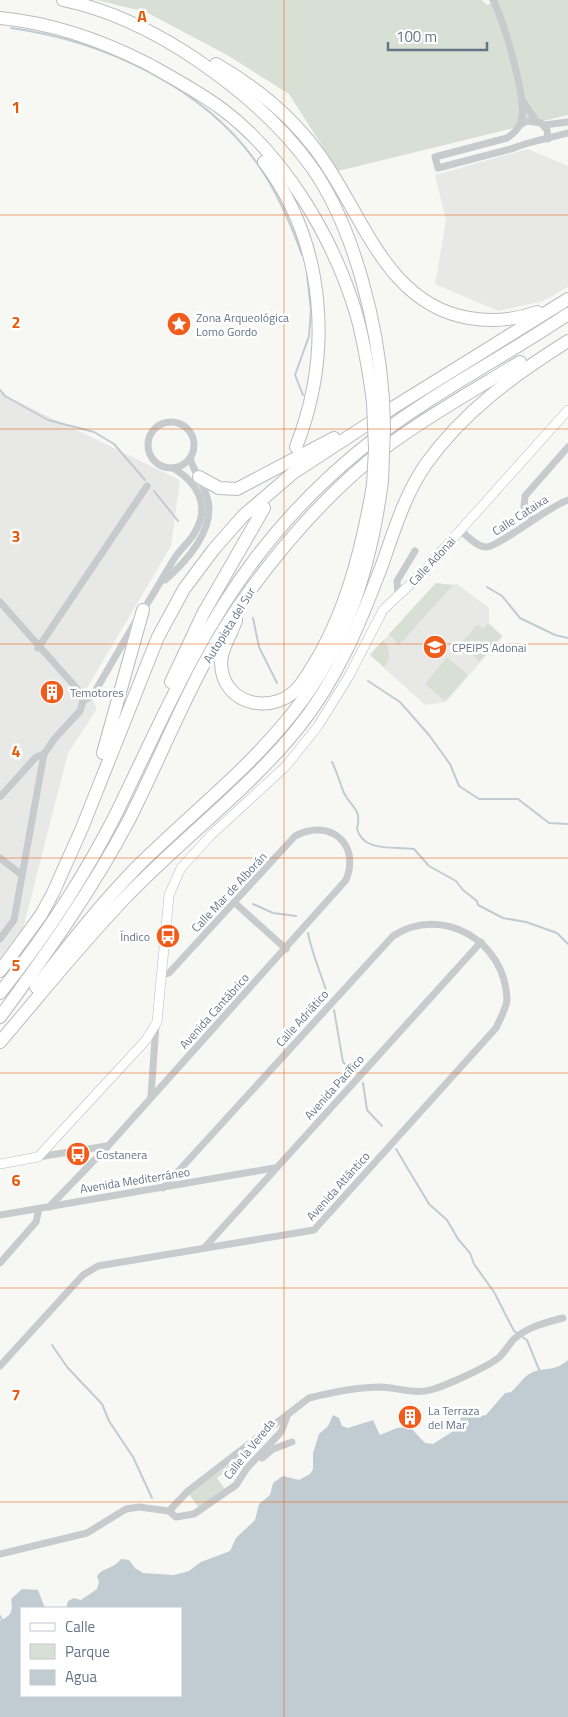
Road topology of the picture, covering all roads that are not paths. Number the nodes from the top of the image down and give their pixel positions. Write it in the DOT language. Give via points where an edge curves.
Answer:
graph roads {
  1 [pos="63,0"];
  2 [pos="493,0"];
  3 [pos="0,18"];
  4 [pos="151,32"];
  5 [pos="201,95"];
  6 [pos="522,100"];
  7 [pos="536,121"];
  8 [pos="568,122"];
  9 [pos="520,125"];
  10 [pos="544,125"];
  11 [pos="515,133"];
  12 [pos="568,134"];
  13 [pos="548,139"];
  14 [pos="520,144"];
  15 [pos="568,298"];
  16 [pos="568,314"];
  17 [pos="568,332"];
  18 [pos="568,341"];
  19 [pos="378,401"];
  20 [pos="394,407"];
  21 [pos="568,410"];
  22 [pos="296,446"];
  23 [pos="568,447"];
  24 [pos="190,458"];
  25 [pos="173,468"];
  26 [pos="199,478"];
  27 [pos="377,483"];
  28 [pos="147,486"];
  29 [pos="568,500"];
  30 [pos="264,508"];
  31 [pos="532,519"];
  32 [pos="460,530"];
  33 [pos="415,551"];
  34 [pos="162,581"];
  35 [pos="398,596"];
  36 [pos="0,602"];
  37 [pos="239,606"];
  38 [pos="143,610"];
  39 [pos="38,648"];
  40 [pos="83,701"];
  41 [pos="164,713"];
  42 [pos="44,754"];
  43 [pos="0,797"];
  44 [pos="82,828"];
  45 [pos="318,829"];
  46 [pos="0,858"];
  47 [pos="22,875"];
  48 [pos="235,902"];
  49 [pos="0,939"];
  50 [pos="481,942"];
  51 [pos="286,949"];
  52 [pos="0,971"];
  53 [pos="160,976"];
  54 [pos="0,993"];
  55 [pos="0,1017"];
  56 [pos="157,1022"];
  57 [pos="0,1031"];
  58 [pos="0,1042"];
  59 [pos="144,1043"];
  60 [pos="155,1050"];
  61 [pos="153,1078"];
  62 [pos="168,1079"];
  63 [pos="151,1097"];
  64 [pos="108,1146"];
  65 [pos="87,1150"];
  66 [pos="38,1157"];
  67 [pos="92,1162"];
  68 [pos="0,1164"];
  69 [pos="274,1168"];
  70 [pos="257,1171"];
  71 [pos="178,1173"];
  72 [pos="186,1184"];
  73 [pos="261,1184"];
  74 [pos="163,1188"];
  75 [pos="66,1190"];
  76 [pos="72,1202"];
  77 [pos="49,1207"];
  78 [pos="39,1208"];
  79 [pos="0,1215"];
  80 [pos="205,1247"];
  81 [pos="0,1263"];
  82 [pos="563,1318"];
  83 [pos="0,1366"];
  84 [pos="289,1412"];
  85 [pos="292,1442"];
  86 [pos="247,1468"];
  87 [pos="169,1510"];
  88 [pos="0,1554"];
  1 -- 4 [label="highway" via="116,16"];
  2 -- 6 [label="street"];
  3 -- 5 [label="highway" via="33,23 102,42 177,79"];
  4 -- 15 [label="highway" via="187,47 238,76 294,124 341,186 383,260 396,278 417,296 456,316 498,320 521,317"];
  4 -- 19 [label="highway" via="184,51 244,95 269,118 313,170 337,214 366,296 376,336"];
  5 -- 19 [label="highway" via="223,110 257,142 287,178 330,246 356,313"];
  5 -- 22 [label="highway" via="248,141 272,173 288,200 311,261 318,308 319,353 314,394"];
  6 -- 7 [label="street"];
  6 -- 9 [label="street"];
  7 -- 9 [label="street"];
  7 -- 10 [label="street"];
  8 -- 10 [label="street"];
  9 -- 11 [label="street"];
  10 -- 13 [label="street"];
  11 -- 14 [label="street"];
  11 -- 14 [label="street" via="435,157 438,168"];
  12 -- 13 [label="street"];
  13 -- 14 [label="street" via="529,145"];
  15 -- 20 [label="highway"];
  16 -- 41 [label="highway, Autopista del Sur" via="424,403 342,466 296,511 256,558 202,639"];
  17 -- 37 [label="highway, Autopista del Sur" via="388,445 313,514"];
  18 -- 58 [label="highway" via="496,389 425,465 404,505 362,619 319,699 298,728 272,758 124,899"];
  19 -- 27 [label="highway, bridge"];
  20 -- 26 [label="highway" via="237,489 220,488"];
  20 -- 44 [label="highway" via="270,490 214,549 184,589 158,637"];
  21 -- 32 [label="street, Calle Adonai"];
  23 -- 31 [label="street" via="525,496 524,507"];
  24 -- 25 [label="street"];
  24 -- 25 [label="street" via="194,448 188,429 169,421 159,424 149,436 148,452 163,467"];
  24 -- 26 [label="street"];
  25 -- 34 [label="street" via="187,476 201,497 201,519"];
  26 -- 34 [label="street" via="208,498 208,523 174,572"];
  27 -- 37 [label="highway" via="346,598 321,650 291,696 273,704 252,704 226,684 221,663"];
  27 -- 57 [label="highway" via="375,533 355,600 328,658 307,693 283,726 247,764 102,905"];
  28 -- 39 [label="street"];
  29 -- 31 [label="street, Calle Cataixa"];
  30 -- 41 [label="highway" via="203,614 169,685"];
  31 -- 32 [label="street, Calle Cataixa" via="493,546 479,546"];
  32 -- 35 [label="street, Calle Adonai"];
  33 -- 35 [label="street" via="397,581"];
  34 -- 38 [label="street"];
  35 -- 53 [label="street, Calle Adonai" via="383,610 349,676 318,726 286,766 211,835 181,868 169,895"];
  36 -- 39 [label="street"];
  37 -- 55 [label="highway, Autopista del Sur" via="196,679 150,778 102,868 48,952"];
  38 -- 40 [label="street" via="93,695"];
  38 -- 44 [label="highway"];
  39 -- 40 [label="street" via="80,692"];
  40 -- 42 [label="street" via="80,711"];
  41 -- 54 [label="highway, Autopista del Sur" via="115,815 83,872 34,948"];
  42 -- 43 [label="street" via="36,757"];
  42 -- 47 [label="street"];
  44 -- 52 [label="highway" via="41,915"];
  45 -- 48 [label="street, Calle Mar de Alborán" via="306,830 295,836"];
  45 -- 51 [label="street, Avenida Cantábrico" via="329,832 345,844 350,853 350,871 346,880"];
  46 -- 47 [label="street"];
  47 -- 49 [label="street" via="14,920"];
  48 -- 51 [label="street"];
  48 -- 53 [label="street, Calle Mar de Alborán" via="169,973"];
  50 -- 69 [label="street, Avenida Pacífico"];
  50 -- 71 [label="street, Calle Adriático" via="461,928 442,924 419,924 393,936"];
  50 -- 80 [label="street, Avenida Atlántico" via="503,974 507,1001 496,1028 314,1230"];
  51 -- 62 [label="street, Avenida Cantábrico"];
  53 -- 56 [label="street, Calle Adonai"];
  56 -- 59 [label="street"];
  56 -- 60 [label="street"];
  59 -- 60 [label="street"];
  59 -- 66 [label="street"];
  60 -- 61 [label="street"];
  61 -- 62 [label="street"];
  61 -- 63 [label="street"];
  62 -- 63 [label="street, Avenida Cantábrico"];
  63 -- 64 [label="street, Avenida Cantábrico"];
  64 -- 65 [label="street"];
  64 -- 67 [label="street, Avenida Cantábrico"];
  65 -- 66 [label="street"];
  65 -- 67 [label="street"];
  66 -- 68 [label="street"];
  67 -- 75 [label="street, Avenida Cantábrico"];
  69 -- 70 [label="street, Avenida Mediterráneo"];
  69 -- 73 [label="street, Avenida Pacífico"];
  70 -- 72 [label="street, Avenida Mediterráneo"];
  70 -- 73 [label="street"];
  71 -- 72 [label="street"];
  71 -- 74 [label="street, Calle Adriático"];
  72 -- 74 [label="street, Avenida Mediterráneo"];
  73 -- 80 [label="street, Avenida Pacífico"];
  74 -- 76 [label="street, Avenida Mediterráneo"];
  75 -- 76 [label="street" via="66,1196"];
  75 -- 77 [label="street, Avenida Cantábrico"];
  76 -- 77 [label="street, Avenida Mediterráneo"];
  77 -- 78 [label="street, Avenida Mediterráneo"];
  78 -- 79 [label="street, Avenida Mediterráneo"];
  78 -- 81 [label="street" via="36,1222"];
  80 -- 83 [label="street, Avenida Atlántico" via="98,1266 83,1275"];
  82 -- 84 [label="street" via="540,1324 520,1335 485,1367 434,1389 415,1392 383,1387 331,1392 309,1398"];
  84 -- 86 [label="street, Calle la Vereda" via="280,1432"];
  84 -- 87 [label="street" via="188,1491"];
  85 -- 86 [label="street" via="273,1449"];
  86 -- 87 [label="street, Calle la Vereda" via="236,1486 194,1514 176,1517"];
  87 -- 88 [label="street" via="126,1509 87,1533"];
}
